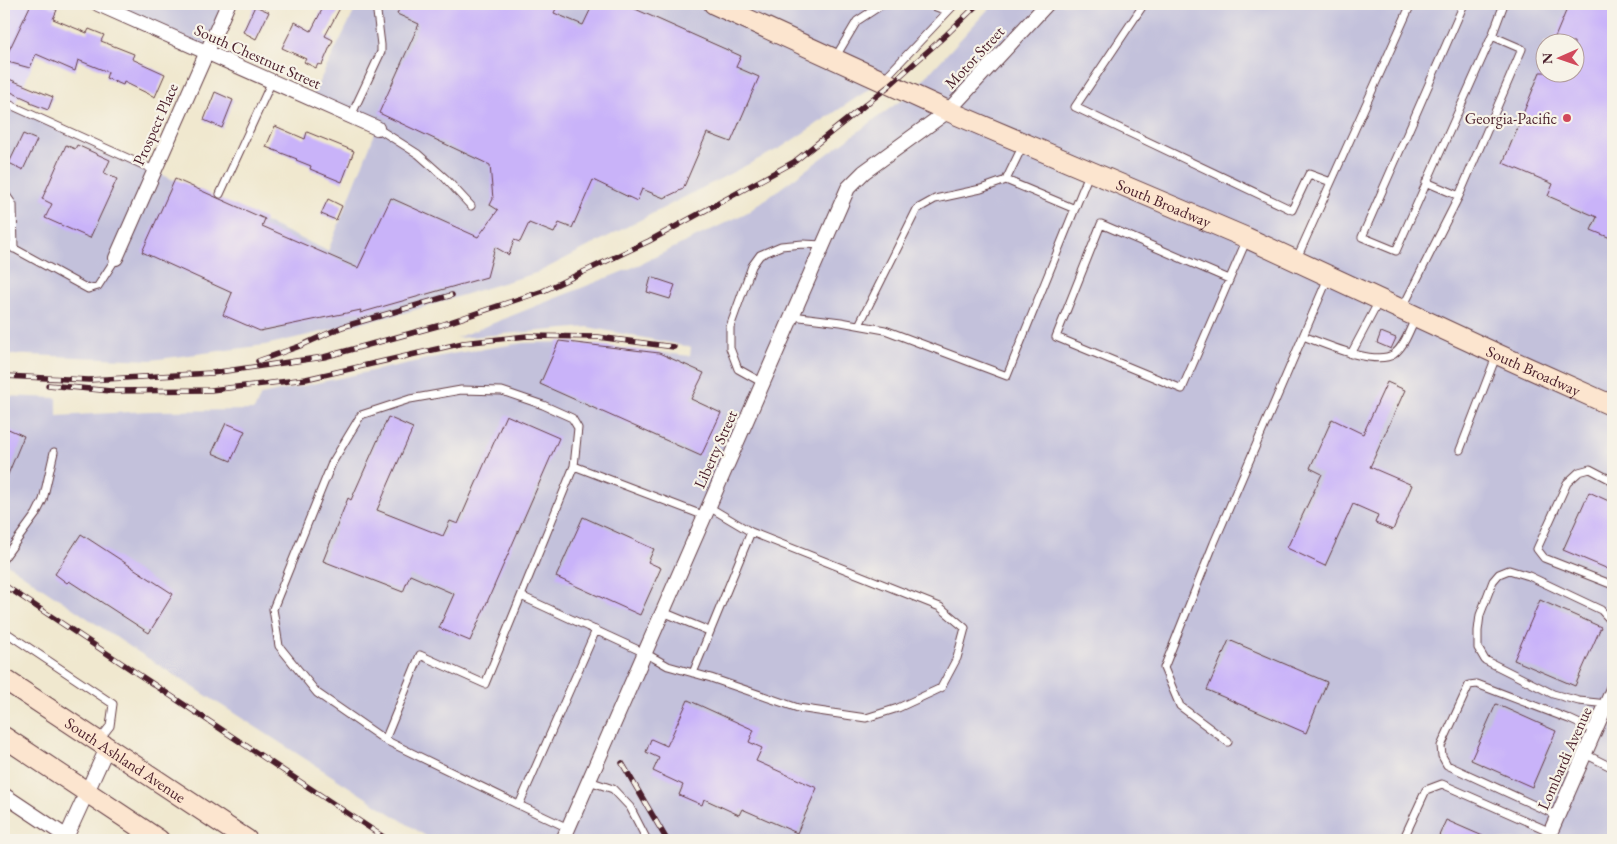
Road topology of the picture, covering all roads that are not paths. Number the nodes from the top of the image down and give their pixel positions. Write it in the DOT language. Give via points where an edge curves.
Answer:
graph roads {
  1 [pos="98,4"];
  2 [pos="228,4"];
  3 [pos="376,4"];
  4 [pos="714,4"];
  5 [pos="883,4"];
  6 [pos="928,4"];
  7 [pos="955,4"];
  8 [pos="1047,4"];
  9 [pos="1144,4"];
  10 [pos="1411,4"];
  11 [pos="1464,4"];
  12 [pos="1504,4"];
  13 [pos="948,11"];
  14 [pos="1492,36"];
  15 [pos="206,52"];
  16 [pos="834,59"];
  17 [pos="272,81"];
  18 [pos="882,81"];
  19 [pos="4,102"];
  20 [pos="948,111"];
  21 [pos="351,116"];
  22 [pos="377,128"];
  23 [pos="1024,143"];
  24 [pos="154,170"];
  25 [pos="1090,171"];
  26 [pos="1006,180"];
  27 [pos="1331,182"];
  28 [pos="1426,182"];
  29 [pos="4,192"];
  30 [pos="220,194"];
  31 [pos="1459,196"];
  32 [pos="471,206"];
  33 [pos="1075,209"];
  34 [pos="1247,238"];
  35 [pos="4,243"];
  36 [pos="823,245"];
  37 [pos="14,249"];
  38 [pos="116,258"];
  39 [pos="1296,261"];
  40 [pos="1328,276"];
  41 [pos="1229,280"];
  42 [pos="1379,300"];
  43 [pos="1409,313"];
  44 [pos="792,316"];
  45 [pos="859,325"];
  46 [pos="1303,336"];
  47 [pos="1351,354"];
  48 [pos="1497,354"];
  49 [pos="763,383"];
  50 [pos="1613,406"];
  51 [pos="1460,450"];
  52 [pos="54,452"];
  53 [pos="574,466"];
  54 [pos="1613,481"];
  55 [pos="707,511"];
  56 [pos="751,532"];
  57 [pos="4,558"];
  58 [pos="1613,585"];
  59 [pos="521,596"];
  60 [pos="662,612"];
  61 [pos="1613,623"];
  62 [pos="596,630"];
  63 [pos="4,631"];
  64 [pos="709,632"];
  65 [pos="645,653"];
  66 [pos="692,673"];
  67 [pos="4,679"];
  68 [pos="1613,689"];
  69 [pos="1607,704"];
  70 [pos="1595,732"];
  71 [pos="4,738"];
  72 [pos="385,740"];
  73 [pos="1228,742"];
  74 [pos="102,745"];
  75 [pos="1585,754"];
  76 [pos="1613,768"];
  77 [pos="589,781"];
  78 [pos="87,793"];
  79 [pos="4,795"];
  80 [pos="519,805"];
  81 [pos="1558,816"];
  82 [pos="566,834"];
  83 [pos="1549,836"];
  84 [pos="66,838"];
  85 [pos="158,840"];
  86 [pos="247,840"];
  87 [pos="647,840"];
  88 [pos="1403,840"];
  1 -- 15 [label="street, South Chestnut Street"];
  2 -- 15 [label="street, Prospect Place"];
  3 -- 21 [label="lane" via="380,52"];
  4 -- 16 [label="street, South Broadway"];
  5 -- 16 [label="lane" via="857,22"];
  6 -- 13 [label="lane"];
  7 -- 13 [label="lane"];
  8 -- 20 [label="street, Motor Street"];
  9 -- 27 [label="lane" via="1075,107 1292,210 1309,174"];
  10 -- 27 [label="lane"];
  11 -- 28 [label="lane" via="1362,237 1396,251"];
  12 -- 14 [label="lane"];
  13 -- 18 [label="lane"];
  14 -- 28 [label="lane"];
  14 -- 31 [label="lane" via="1522,49"];
  15 -- 17 [label="street, South Chestnut Street"];
  15 -- 24 [label="street, Prospect Place"];
  16 -- 18 [label="street, South Broadway"];
  17 -- 21 [label="street, South Chestnut Street"];
  17 -- 30 [label="lane"];
  18 -- 20 [label="street, South Broadway"];
  19 -- 24 [label="lane"];
  20 -- 23 [label="street, South Broadway"];
  20 -- 36 [label="street, Liberty Street" via="864,172 848,188"];
  21 -- 22 [label="street, South Chestnut Street"];
  22 -- 32 [label="lane" via="418,154"];
  23 -- 25 [label="street, South Broadway"];
  23 -- 26 [label="lane"];
  24 -- 38 [label="street, Prospect Place"];
  25 -- 33 [label="lane"];
  25 -- 34 [label="street, South Broadway"];
  26 -- 33 [label="lane"];
  26 -- 45 [label="lane" via="935,199 917,210"];
  27 -- 39 [label="lane"];
  28 -- 31 [label="lane"];
  29 -- 37 [label="lane" via="12,206"];
  31 -- 43 [label="lane"];
  33 -- 45 [label="lane" via="1008,376 885,330"];
  34 -- 39 [label="street, South Broadway"];
  34 -- 41 [label="lane"];
  35 -- 37 [label="lane"];
  36 -- 44 [label="street, Liberty Street"];
  36 -- 49 [label="lane" via="780,246 760,255 752,266 730,327 730,348 738,369"];
  37 -- 38 [label="lane" via="88,289 98,286"];
  39 -- 40 [label="street, South Broadway"];
  40 -- 42 [label="street, South Broadway"];
  40 -- 46 [label="lane"];
  41 -- 41 [label="lane" via="1182,389 1056,337 1101,224"];
  42 -- 43 [label="street, South Broadway"];
  42 -- 47 [label="lane"];
  43 -- 47 [label="lane" via="1403,343 1393,355"];
  43 -- 48 [label="street, South Broadway"];
  44 -- 45 [label="lane"];
  44 -- 49 [label="street, Liberty Street"];
  46 -- 47 [label="lane"];
  46 -- 73 [label="lane" via="1164,668 1180,706"];
  48 -- 50 [label="street, South Broadway"];
  48 -- 51 [label="lane"];
  49 -- 55 [label="street, Liberty Street"];
  52 -- 57 [label="lane" via="43,500"];
  53 -- 55 [label="lane"];
  53 -- 59 [label="lane"];
  53 -- 72 [label="lane" via="578,428 572,418 502,391 461,390 410,399 361,415 332,463 273,609 279,646 317,693"];
  54 -- 58 [label="lane" via="1590,469 1579,472 1567,483 1537,549 1544,558"];
  55 -- 56 [label="lane"];
  55 -- 60 [label="street, Liberty Street"];
  56 -- 64 [label="lane"];
  56 -- 66 [label="lane" via="940,608 965,628 957,658 941,688 898,708 866,718 798,708"];
  59 -- 62 [label="lane"];
  59 -- 72 [label="lane" via="485,684 420,655"];
  60 -- 64 [label="lane"];
  60 -- 65 [label="street, Liberty Street"];
  61 -- 69 [label="lane" via="1601,610 1509,570 1493,581 1480,615 1478,631 1478,648 1485,660 1552,694 1579,702"];
  62 -- 65 [label="lane"];
  62 -- 80 [label="lane"];
  63 -- 74 [label="lane" via="113,704 110,726"];
  64 -- 66 [label="lane"];
  65 -- 66 [label="lane" via="668,666"];
  65 -- 77 [label="street, Liberty Street"];
  67 -- 74 [label="street, South Ashland Avenue"];
  68 -- 69 [label="street, Lombardi Avenue"];
  69 -- 70 [label="street, Lombardi Avenue"];
  70 -- 75 [label="street, Lombardi Avenue"];
  70 -- 81 [label="lane" via="1478,684 1469,685 1441,746 1447,765"];
  71 -- 78 [label="street"];
  72 -- 80 [label="lane"];
  74 -- 78 [label="street"];
  74 -- 86 [label="street, South Ashland Avenue"];
  75 -- 76 [label="lane"];
  75 -- 81 [label="street, Lombardi Avenue"];
  77 -- 82 [label="street, Liberty Street"];
  77 -- 87 [label="lane" via="613,789 630,807"];
  78 -- 84 [label="street"];
  78 -- 85 [label="street"];
  79 -- 84 [label="street"];
  80 -- 82 [label="lane"];
  81 -- 83 [label="street, Lombardi Avenue"];
  83 -- 88 [label="lane" via="1442,784 1426,790"];
}
